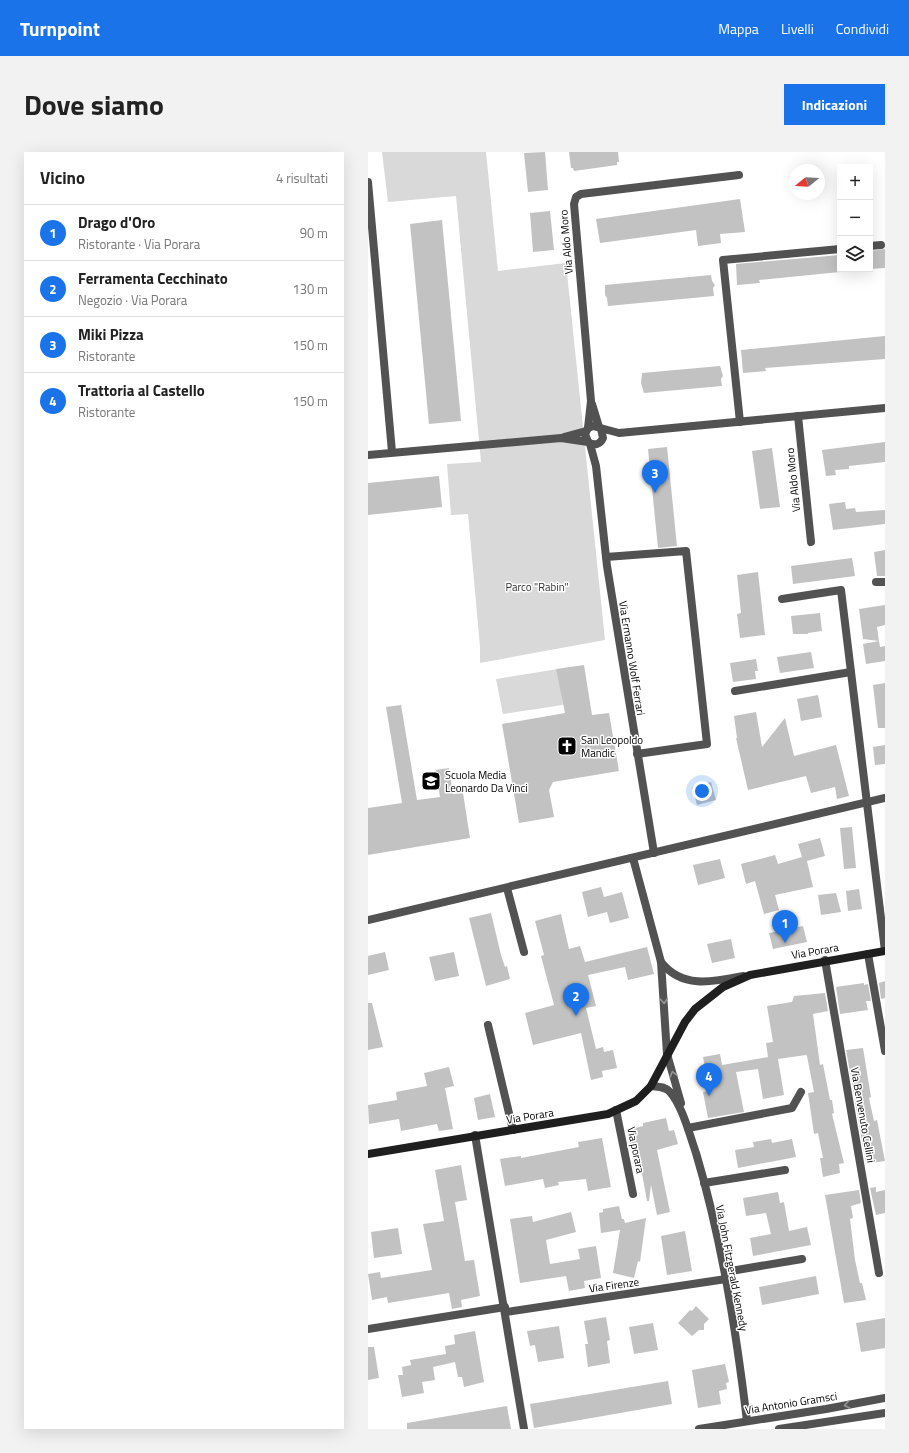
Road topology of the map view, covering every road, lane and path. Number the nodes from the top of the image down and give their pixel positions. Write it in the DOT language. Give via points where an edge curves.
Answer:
graph roads {
  1 [pos="738,175"];
  2 [pos="368,182"];
  3 [pos="881,245"];
  4 [pos="873,246"];
  5 [pos="837,249"];
  6 [pos="591,401"];
  7 [pos="885,408"];
  8 [pos="798,416"];
  9 [pos="740,422"];
  10 [pos="600,428"];
  11 [pos="587,430"];
  12 [pos="619,433"];
  13 [pos="561,438"];
  14 [pos="600,442"];
  15 [pos="589,443"];
  16 [pos="392,452"];
  17 [pos="368,455"];
  18 [pos="596,466"];
  19 [pos="811,542"];
  20 [pos="606,557"];
  21 [pos="876,582"];
  22 [pos="885,582"];
  23 [pos="782,599"];
  24 [pos="851,672"];
  25 [pos="735,691"];
  26 [pos="637,754"];
  27 [pos="885,798"];
  28 [pos="866,801"];
  29 [pos="654,853"];
  30 [pos="633,858"];
  31 [pos="507,888"];
  32 [pos="368,920"];
  33 [pos="885,951"];
  34 [pos="524,952"];
  35 [pos="868,954"];
  36 [pos="825,960"];
  37 [pos="661,962"];
  38 [pos="750,975"];
  39 [pos="488,1025"];
  40 [pos="885,1051"];
  41 [pos="667,1054"];
  42 [pos="650,1086"];
  43 [pos="801,1092"];
  44 [pos="616,1110"];
  45 [pos="686,1125"];
  46 [pos="513,1130"];
  47 [pos="475,1135"];
  48 [pos="368,1154"];
  49 [pos="785,1170"];
  50 [pos="704,1182"];
  51 [pos="633,1194"];
  52 [pos="802,1259"];
  53 [pos="879,1273"];
  54 [pos="725,1276"];
  55 [pos="505,1310"];
  56 [pos="368,1329"];
  57 [pos="885,1398"];
  58 [pos="885,1413"];
  59 [pos="747,1421"];
  60 [pos="524,1429"];
  61 [pos="699,1429"];
  62 [pos="779,1429"];
  1 -- 6 [label="street, Via Aldo Moro" via="581,194 576,197 574,204"];
  2 -- 16 [label="street"];
  3 -- 4 [label="street"];
  5 -- 9 [label="street" via="723,260"];
  6 -- 10 [label="street, Via Aldo Moro"];
  6 -- 11 [label="street, Via Aldo Moro"];
  7 -- 8 [label="street"];
  8 -- 9 [label="street"];
  8 -- 19 [label="street, Via Aldo Moro"];
  9 -- 12 [label="street"];
  10 -- 11 [label="street" via="593,426"];
  10 -- 12 [label="street"];
  10 -- 14 [label="street" via="603,435"];
  11 -- 13 [label="street"];
  11 -- 15 [label="street" via="585,437"];
  12 -- 14 [label="street"];
  13 -- 15 [label="street"];
  13 -- 16 [label="street"];
  14 -- 15 [label="street"];
  14 -- 18 [label="street, Via Ermanno Wolf Ferrari"];
  15 -- 18 [label="street, Via Ermanno Wolf Ferrari"];
  16 -- 17 [label="street"];
  18 -- 20 [label="street, Via Ermanno Wolf Ferrari"];
  20 -- 26 [label="street, Via Ermanno Wolf Ferrari"];
  20 -- 26 [label="street" via="686,551 707,744"];
  21 -- 22 [label="street"];
  23 -- 24 [label="street" via="840,590"];
  24 -- 25 [label="street"];
  24 -- 28 [label="street"];
  26 -- 29 [label="street, Via Ermanno Wolf Ferrari"];
  27 -- 28 [label="street"];
  28 -- 29 [label="street"];
  28 -- 33 [label="street"];
  29 -- 30 [label="street"];
  30 -- 31 [label="street"];
  30 -- 37 [label="street"];
  31 -- 32 [label="street"];
  31 -- 34 [label="street"];
  33 -- 35 [label="street, Via Porara"];
  35 -- 36 [label="street, Via Porara"];
  35 -- 40 [label="street"];
  36 -- 38 [label="street, Via Porara"];
  36 -- 53 [label="street, Via Benvenuto Cellini"];
  37 -- 38 [label="street, Via Porara" via="668,972 692,980 714,982"];
  37 -- 41 [label="street, one-way"];
  38 -- 41 [label="street, Via Porara" via="722,987 695,1009"];
  39 -- 46 [label="street"];
  41 -- 42 [label="street, Via Porara"];
  45 -- 41 [label="street, Via John Fitzgerald Kennedy, one-way"];
  42 -- 44 [label="street, Via Porara" via="636,1102"];
  42 -- 45 [label="street, Via John Fitzgerald Kennedy" via="665,1088 671,1092"];
  43 -- 45 [label="street" via="792,1108"];
  44 -- 46 [label="street, Via Porara" via="608,1114"];
  44 -- 51 [label="street, Via porara"];
  45 -- 50 [label="street, Via John Fitzgerald Kennedy"];
  46 -- 47 [label="street, Via Porara"];
  47 -- 48 [label="street, Via Porara"];
  47 -- 55 [label="street"];
  49 -- 50 [label="street"];
  50 -- 54 [label="street, Via John Fitzgerald Kennedy"];
  52 -- 54 [label="street, Via Firenze"];
  54 -- 55 [label="street, Via Firenze"];
  54 -- 59 [label="street, Via John Fitzgerald Kennedy"];
  55 -- 56 [label="street, Via Firenze"];
  55 -- 60 [label="street"];
  57 -- 59 [label="street, Via Antonio Gramsci, one-way"];
  58 -- 62 [label="street"];
  59 -- 61 [label="street, Via Antonio Gramsci"];
}
